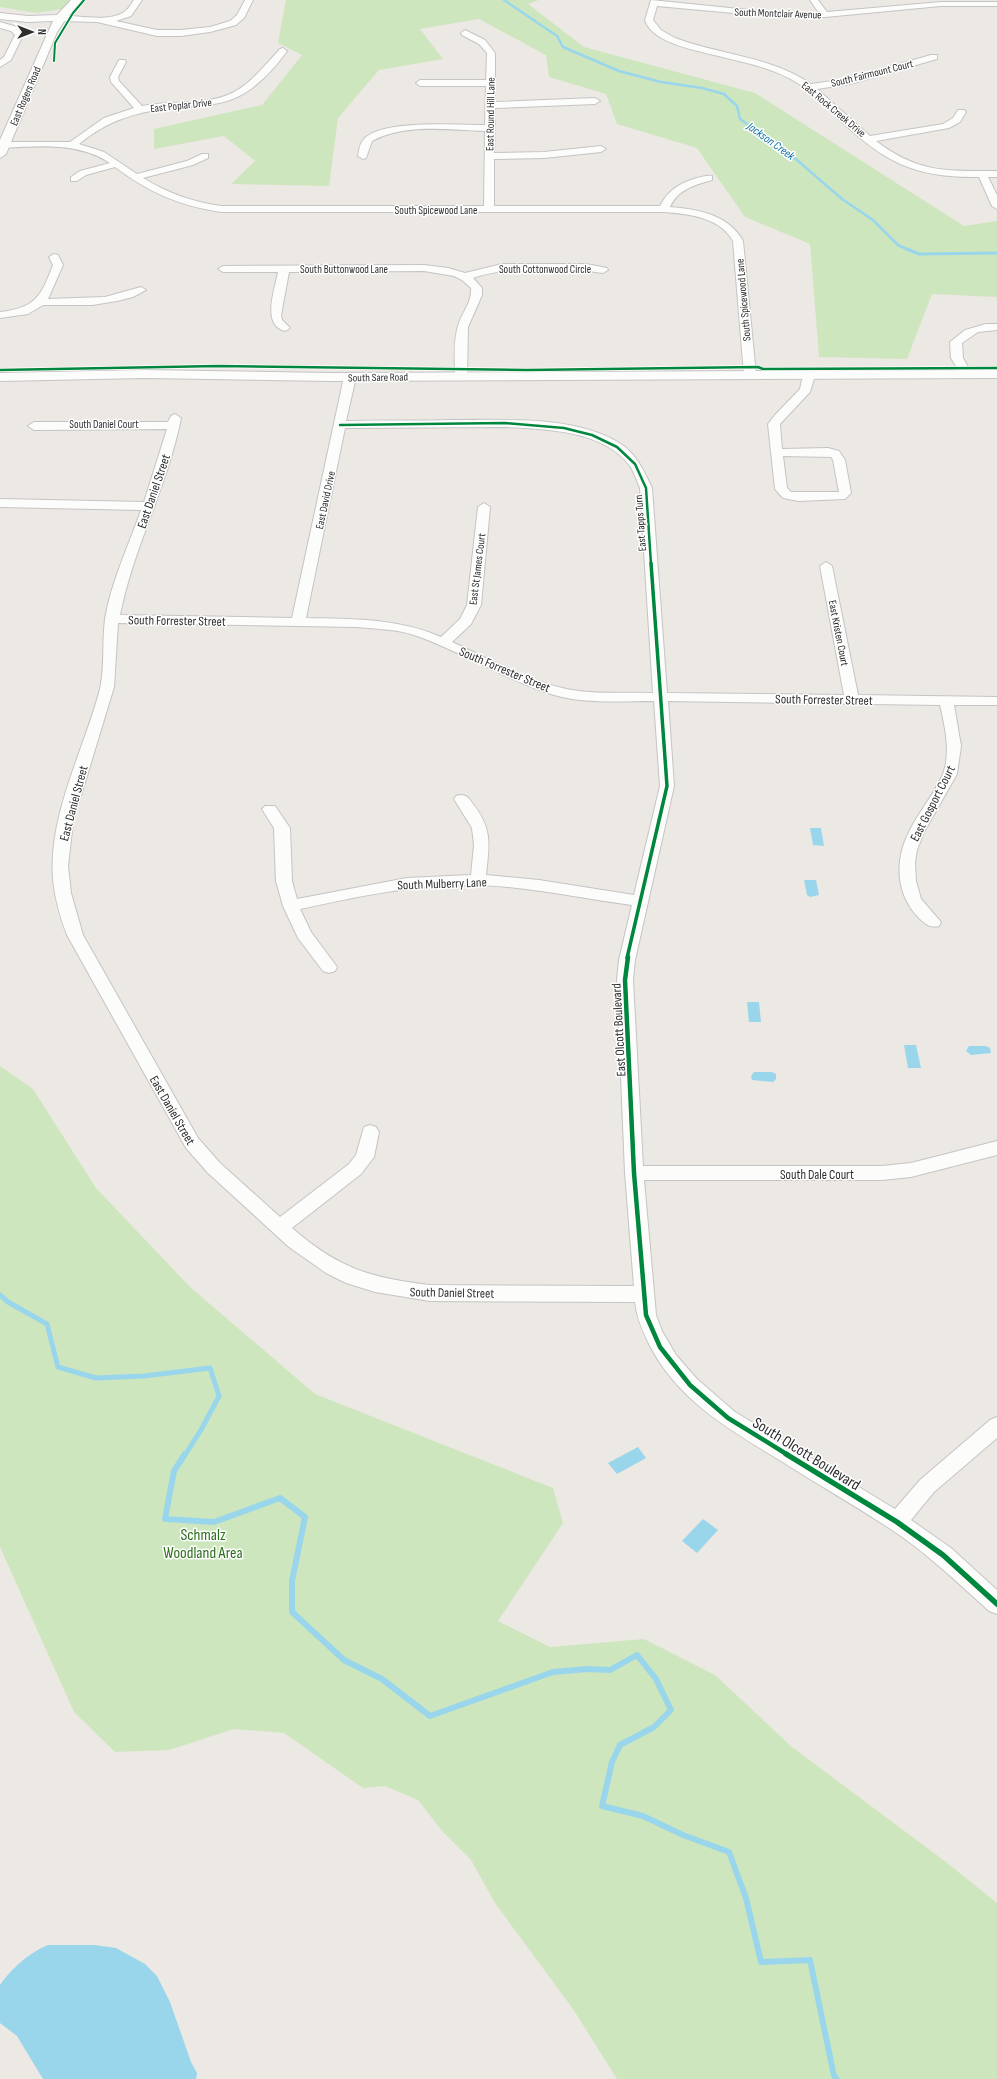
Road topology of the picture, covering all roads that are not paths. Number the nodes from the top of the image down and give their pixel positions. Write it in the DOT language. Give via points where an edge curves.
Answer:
graph roads {
  1 [pos="77,0"];
  2 [pos="138,0"];
  3 [pos="248,0"];
  4 [pos="814,0"];
  5 [pos="654,1"];
  6 [pos="920,2"];
  7 [pos="997,4"];
  8 [pos="128,14"];
  9 [pos="825,15"];
  10 [pos="0,16"];
  11 [pos="140,17"];
  12 [pos="60,18"];
  13 [pos="108,21"];
  14 [pos="0,25"];
  15 [pos="465,33"];
  16 [pos="283,51"];
  17 [pos="934,57"];
  18 [pos="122,62"];
  19 [pos="0,64"];
  20 [pos="420,83"];
  21 [pos="491,83"];
  22 [pos="811,87"];
  23 [pos="595,101"];
  24 [pos="490,105"];
  25 [pos="140,109"];
  26 [pos="961,112"];
  27 [pos="490,128"];
  28 [pos="869,139"];
  29 [pos="71,146"];
  30 [pos="2,149"];
  31 [pos="601,149"];
  32 [pos="205,156"];
  33 [pos="363,156"];
  34 [pos="489,156"];
  35 [pos="117,164"];
  36 [pos="982,174"];
  37 [pos="997,174"];
  38 [pos="136,178"];
  39 [pos="709,178"];
  40 [pos="74,179"];
  41 [pos="997,206"];
  42 [pos="489,209"];
  43 [pos="664,209"];
  44 [pos="54,257"];
  45 [pos="224,269"];
  46 [pos="284,269"];
  47 [pos="603,270"];
  48 [pos="464,277"];
  49 [pos="141,290"];
  50 [pos="41,302"];
  51 [pos="0,315"];
  52 [pos="997,327"];
  53 [pos="285,328"];
  54 [pos="966,374"];
  55 [pos="997,374"];
  56 [pos="750,375"];
  57 [pos="809,375"];
  58 [pos="0,377"];
  59 [pos="350,377"];
  60 [pos="461,377"];
  61 [pos="174,422"];
  62 [pos="340,424"];
  63 [pos="34,426"];
  64 [pos="776,453"];
  65 [pos="0,504"];
  66 [pos="149,506"];
  67 [pos="484,507"];
  68 [pos="826,566"];
  69 [pos="112,619"];
  70 [pos="298,622"];
  71 [pos="443,643"];
  72 [pos="662,697"];
  73 [pos="852,700"];
  74 [pos="946,701"];
  75 [pos="997,701"];
  76 [pos="461,799"];
  77 [pos="270,809"];
  78 [pos="478,880"];
  79 [pos="641,901"];
  80 [pos="291,906"];
  81 [pos="933,922"];
  82 [pos="329,967"];
  83 [pos="370,1132"];
  84 [pos="997,1148"];
  85 [pos="634,1173"];
  86 [pos="279,1228"];
  87 [pos="643,1294"];
  88 [pos="997,1426"];
  89 [pos="897,1522"];
  90 [pos="997,1604"];
  1 -- 12 [label="main road, East Rogers Road"];
  2 -- 8 [label="street"];
  3 -- 13 [label="street" via="241,16 233,23 198,31 157,33"];
  4 -- 9 [label="street"];
  5 -- 9 [label="street, South Montclair Avenue" via="763,15"];
  5 -- 22 [label="street, East Rock Creek Drive" via="649,17 650,24 659,32 687,45 764,65 788,74"];
  6 -- 7 [label="street, South Montclair Avenue"];
  6 -- 9 [label="street, South Montclair Avenue"];
  8 -- 11 [label="street"];
  8 -- 13 [label="street"];
  10 -- 12 [label="main road" via="28,19"];
  12 -- 13 [label="street"];
  12 -- 30 [label="main road, East Rogers Road"];
  14 -- 19 [label="street" via="14,29 19,35 8,58"];
  15 -- 21 [label="street, East Round Hill Lane" via="489,49"];
  16 -- 25 [label="street, East Poplar Drive" via="244,89 232,96 210,102"];
  17 -- 22 [label="street, South Fairmount Court" via="847,82"];
  18 -- 25 [label="street" via="114,77 115,82"];
  20 -- 21 [label="street"];
  21 -- 24 [label="street, East Round Hill Lane"];
  22 -- 28 [label="street, East Rock Creek Drive"];
  23 -- 24 [label="street"];
  24 -- 27 [label="street, East Round Hill Lane"];
  25 -- 29 [label="street, East Poplar Drive" via="103,121"];
  26 -- 28 [label="street" via="957,120 946,126"];
  27 -- 33 [label="street" via="404,128 389,131 369,138 364,146"];
  27 -- 34 [label="street, East Round Hill Lane"];
  28 -- 36 [label="street, East Rock Creek Drive" via="884,152 915,168 953,174"];
  29 -- 30 [label="street, South Spicewood Lane"];
  29 -- 35 [label="street, South Spicewood Lane" via="97,152"];
  31 -- 34 [label="street" via="544,155"];
  32 -- 38 [label="street" via="190,163"];
  34 -- 42 [label="street, East Round Hill Lane"];
  35 -- 38 [label="street, South Spicewood Lane"];
  35 -- 40 [label="street" via="83,173"];
  36 -- 37 [label="street, East Rock Creek Drive"];
  36 -- 41 [label="street"];
  38 -- 42 [label="street, South Spicewood Lane" via="160,194 176,200 221,209"];
  39 -- 43 [label="street" via="675,190"];
  42 -- 43 [label="street, South Spicewood Lane"];
  43 -- 56 [label="street, South Spicewood Lane" via="686,211 712,218 729,228 737,237"];
  44 -- 50 [label="street" via="58,265 46,296"];
  45 -- 46 [label="street, South Buttonwood Lane"];
  46 -- 48 [label="street, South Buttonwood Lane" via="424,268 448,271"];
  46 -- 53 [label="street" via="276,316"];
  47 -- 48 [label="street, South Cottonwood Circle" via="586,267 502,267"];
  48 -- 60 [label="street" via="475,286 477,295 464,326"];
  49 -- 50 [label="street" via="112,300"];
  50 -- 51 [label="street" via="26,311"];
  52 -- 54 [label="street" via="969,332 956,342 957,358"];
  54 -- 55 [label="main road, South Sare Road"];
  54 -- 57 [label="main road, South Sare Road"];
  56 -- 57 [label="main road, South Sare Road"];
  56 -- 60 [label="main road, South Sare Road"];
  57 -- 64 [label="street" via="806,390 774,424"];
  58 -- 59 [label="main road, South Sare Road" via="195,374"];
  59 -- 60 [label="main road, South Sare Road"];
  59 -- 62 [label="street, East David Drive"];
  61 -- 63 [label="street, South Daniel Court"];
  61 -- 66 [label="street, East Daniel Street"];
  62 -- 70 [label="street, East David Drive"];
  62 -- 72 [label="street, East Tapps Turn" via="542,425 592,436 628,457 644,477 646,488"];
  64 -- 64 [label="street" via="781,489 786,495 831,497 845,493 835,454"];
  65 -- 66 [label="street"];
  66 -- 69 [label="street, East Daniel Street" via="117,595"];
  67 -- 71 [label="street, East St James Court" via="474,605 466,621"];
  68 -- 73 [label="street, East Kristen Court"];
  69 -- 70 [label="street, South Forrester Street"];
  69 -- 86 [label="street, East Daniel Street" via="108,687 65,822 61,844 60,867 65,910 84,952 192,1144 206,1161"];
  70 -- 71 [label="street, South Forrester Street" via="384,625 421,634"];
  71 -- 72 [label="street, South Forrester Street" via="550,690 590,696"];
  72 -- 73 [label="street, South Forrester Street"];
  72 -- 79 [label="street, East Olcott Boulevard" via="667,786"];
  73 -- 74 [label="street, South Forrester Street"];
  74 -- 75 [label="street, South Forrester Street"];
  74 -- 81 [label="street, East Gosport Court" via="954,739 950,774 912,842 908,860 912,899"];
  76 -- 78 [label="street" via="477,819 482,833"];
  77 -- 80 [label="street" via="282,828 284,876"];
  78 -- 79 [label="street, South Mulberry Lane"];
  78 -- 80 [label="street, South Mulberry Lane" via="433,881 389,886"];
  79 -- 85 [label="street, East Olcott Boulevard" via="627,960 625,980"];
  80 -- 82 [label="street" via="304,934"];
  83 -- 86 [label="street" via="365,1157 355,1169"];
  84 -- 85 [label="street, South Dale Court" via="911,1170 882,1174"];
  85 -- 87 [label="street, East Olcott Boulevard"];
  86 -- 87 [label="street, South Daniel Street" via="313,1257 344,1275 400,1290 430,1293"];
  87 -- 89 [label="street, South Olcott Boulevard" via="650,1327 668,1361 692,1389 728,1418"];
  88 -- 89 [label="street" via="927,1486"];
  89 -- 90 [label="street, South Olcott Boulevard" via="943,1555"];
}
